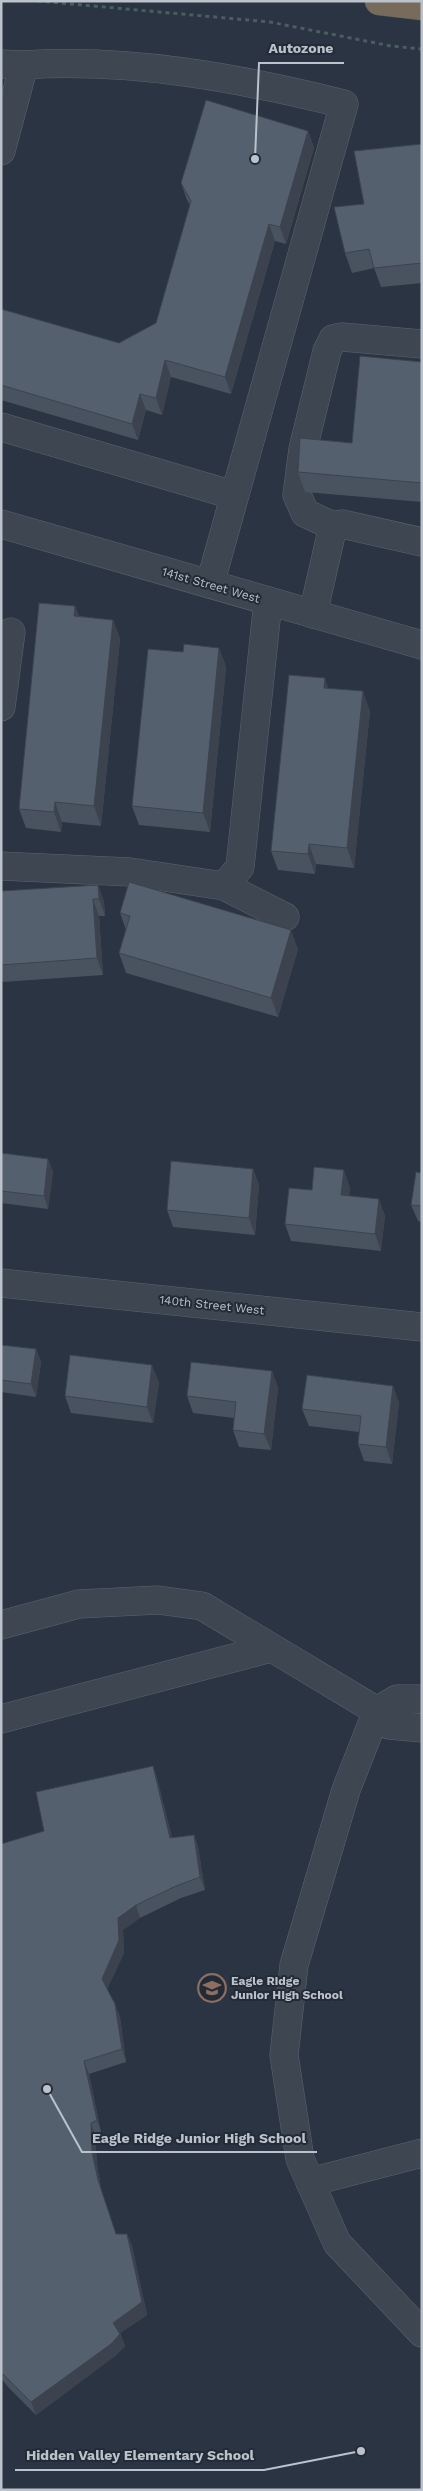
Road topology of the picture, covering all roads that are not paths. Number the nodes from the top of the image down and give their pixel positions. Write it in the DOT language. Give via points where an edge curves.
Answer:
graph roads {
  1 [pos="379,1"];
  2 [pos="422,6"];
  3 [pos="13,64"];
  4 [pos="1,151"];
  5 [pos="422,344"];
  6 [pos="1,427"];
  7 [pos="233,495"];
  8 [pos="1,524"];
  9 [pos="333,526"];
  10 [pos="422,542"];
  11 [pos="210,584"];
  12 [pos="268,601"];
  13 [pos="313,614"];
  14 [pos="11,632"];
  15 [pos="422,645"];
  16 [pos="1,707"];
  17 [pos="1,866"];
  18 [pos="224,886"];
  19 [pos="285,917"];
  20 [pos="1,1283"];
  21 [pos="422,1327"];
  22 [pos="1,1625"];
  23 [pos="271,1648"];
  24 [pos="422,1699"];
  25 [pos="377,1712"];
  26 [pos="1,1719"];
  27 [pos="422,1728"];
  28 [pos="422,2153"];
  29 [pos="310,2182"];
  30 [pos="422,2334"];
  1 -- 2 [label="highway"];
  3 -- 4 [label="street"];
  3 -- 7 [label="street" via="66,62 163,70 272,86 344,104"];
  5 -- 9 [label="street" via="342,337 333,339 327,351 303,449 297,495 305,513"];
  6 -- 7 [label="street"];
  7 -- 11 [label="street"];
  8 -- 11 [label="street, 141st Street West"];
  9 -- 10 [label="street" via="342,524"];
  9 -- 13 [label="street"];
  11 -- 12 [label="street, 141st Street West"];
  12 -- 13 [label="street, 141st Street West"];
  12 -- 18 [label="street" via="240,867"];
  13 -- 15 [label="street, 141st Street West"];
  14 -- 16 [label="street"];
  17 -- 18 [label="street" via="130,872"];
  18 -- 19 [label="street"];
  20 -- 21 [label="street, 140th Street West"];
  22 -- 23 [label="street" via="79,1604 158,1600 202,1606"];
  23 -- 25 [label="street"];
  23 -- 26 [label="street"];
  24 -- 25 [label="street" via="397,1699"];
  25 -- 27 [label="street" via="389,1725"];
  25 -- 29 [label="street" via="346,1790 294,1965 284,2055 300,2159"];
  28 -- 29 [label="street"];
  29 -- 30 [label="street" via="337,2242"];
}
